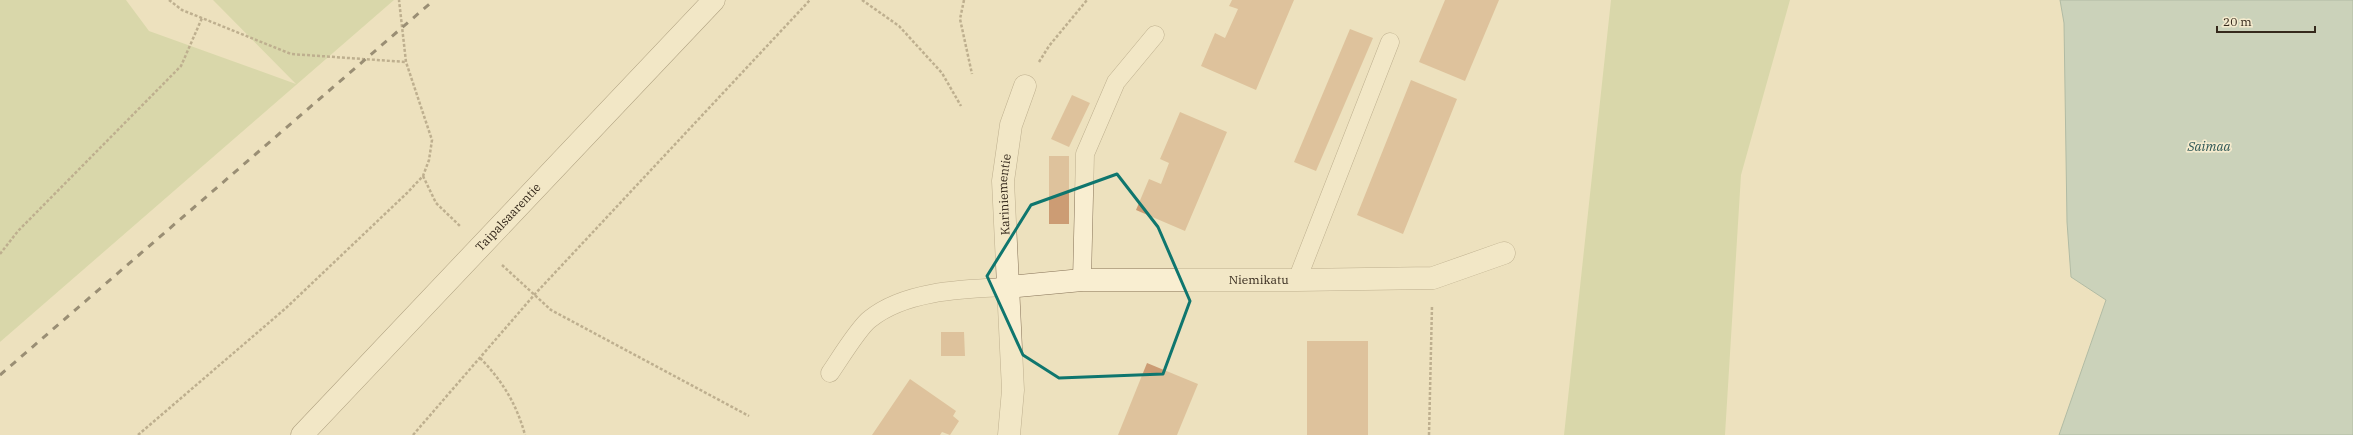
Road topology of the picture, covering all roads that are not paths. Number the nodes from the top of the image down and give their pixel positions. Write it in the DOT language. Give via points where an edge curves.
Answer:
graph roads {
  1 [pos="714,0"];
  2 [pos="1155,35"];
  3 [pos="1390,42"];
  4 [pos="1025,86"];
  5 [pos="1504,253"];
  6 [pos="1082,280"];
  7 [pos="1297,280"];
  8 [pos="1008,286"];
  9 [pos="830,373"];
  10 [pos="302,435"];
  11 [pos="1010,435"];
  1 -- 10 [label="street, Taipalsaarentie"];
  2 -- 6 [label="lane" via="1116,82 1085,154"];
  3 -- 7 [label="lane"];
  4 -- 8 [label="street, Kariniementie" via="1011,125 1003,181"];
  5 -- 7 [label="street, Niemikatu" via="1433,278"];
  6 -- 7 [label="street, Niemikatu"];
  6 -- 8 [label="street, Niemikatu"];
  8 -- 9 [label="lane" via="940,291 891,306 869,319"];
  8 -- 11 [label="street, Kariniementie" via="1013,390"];
}
